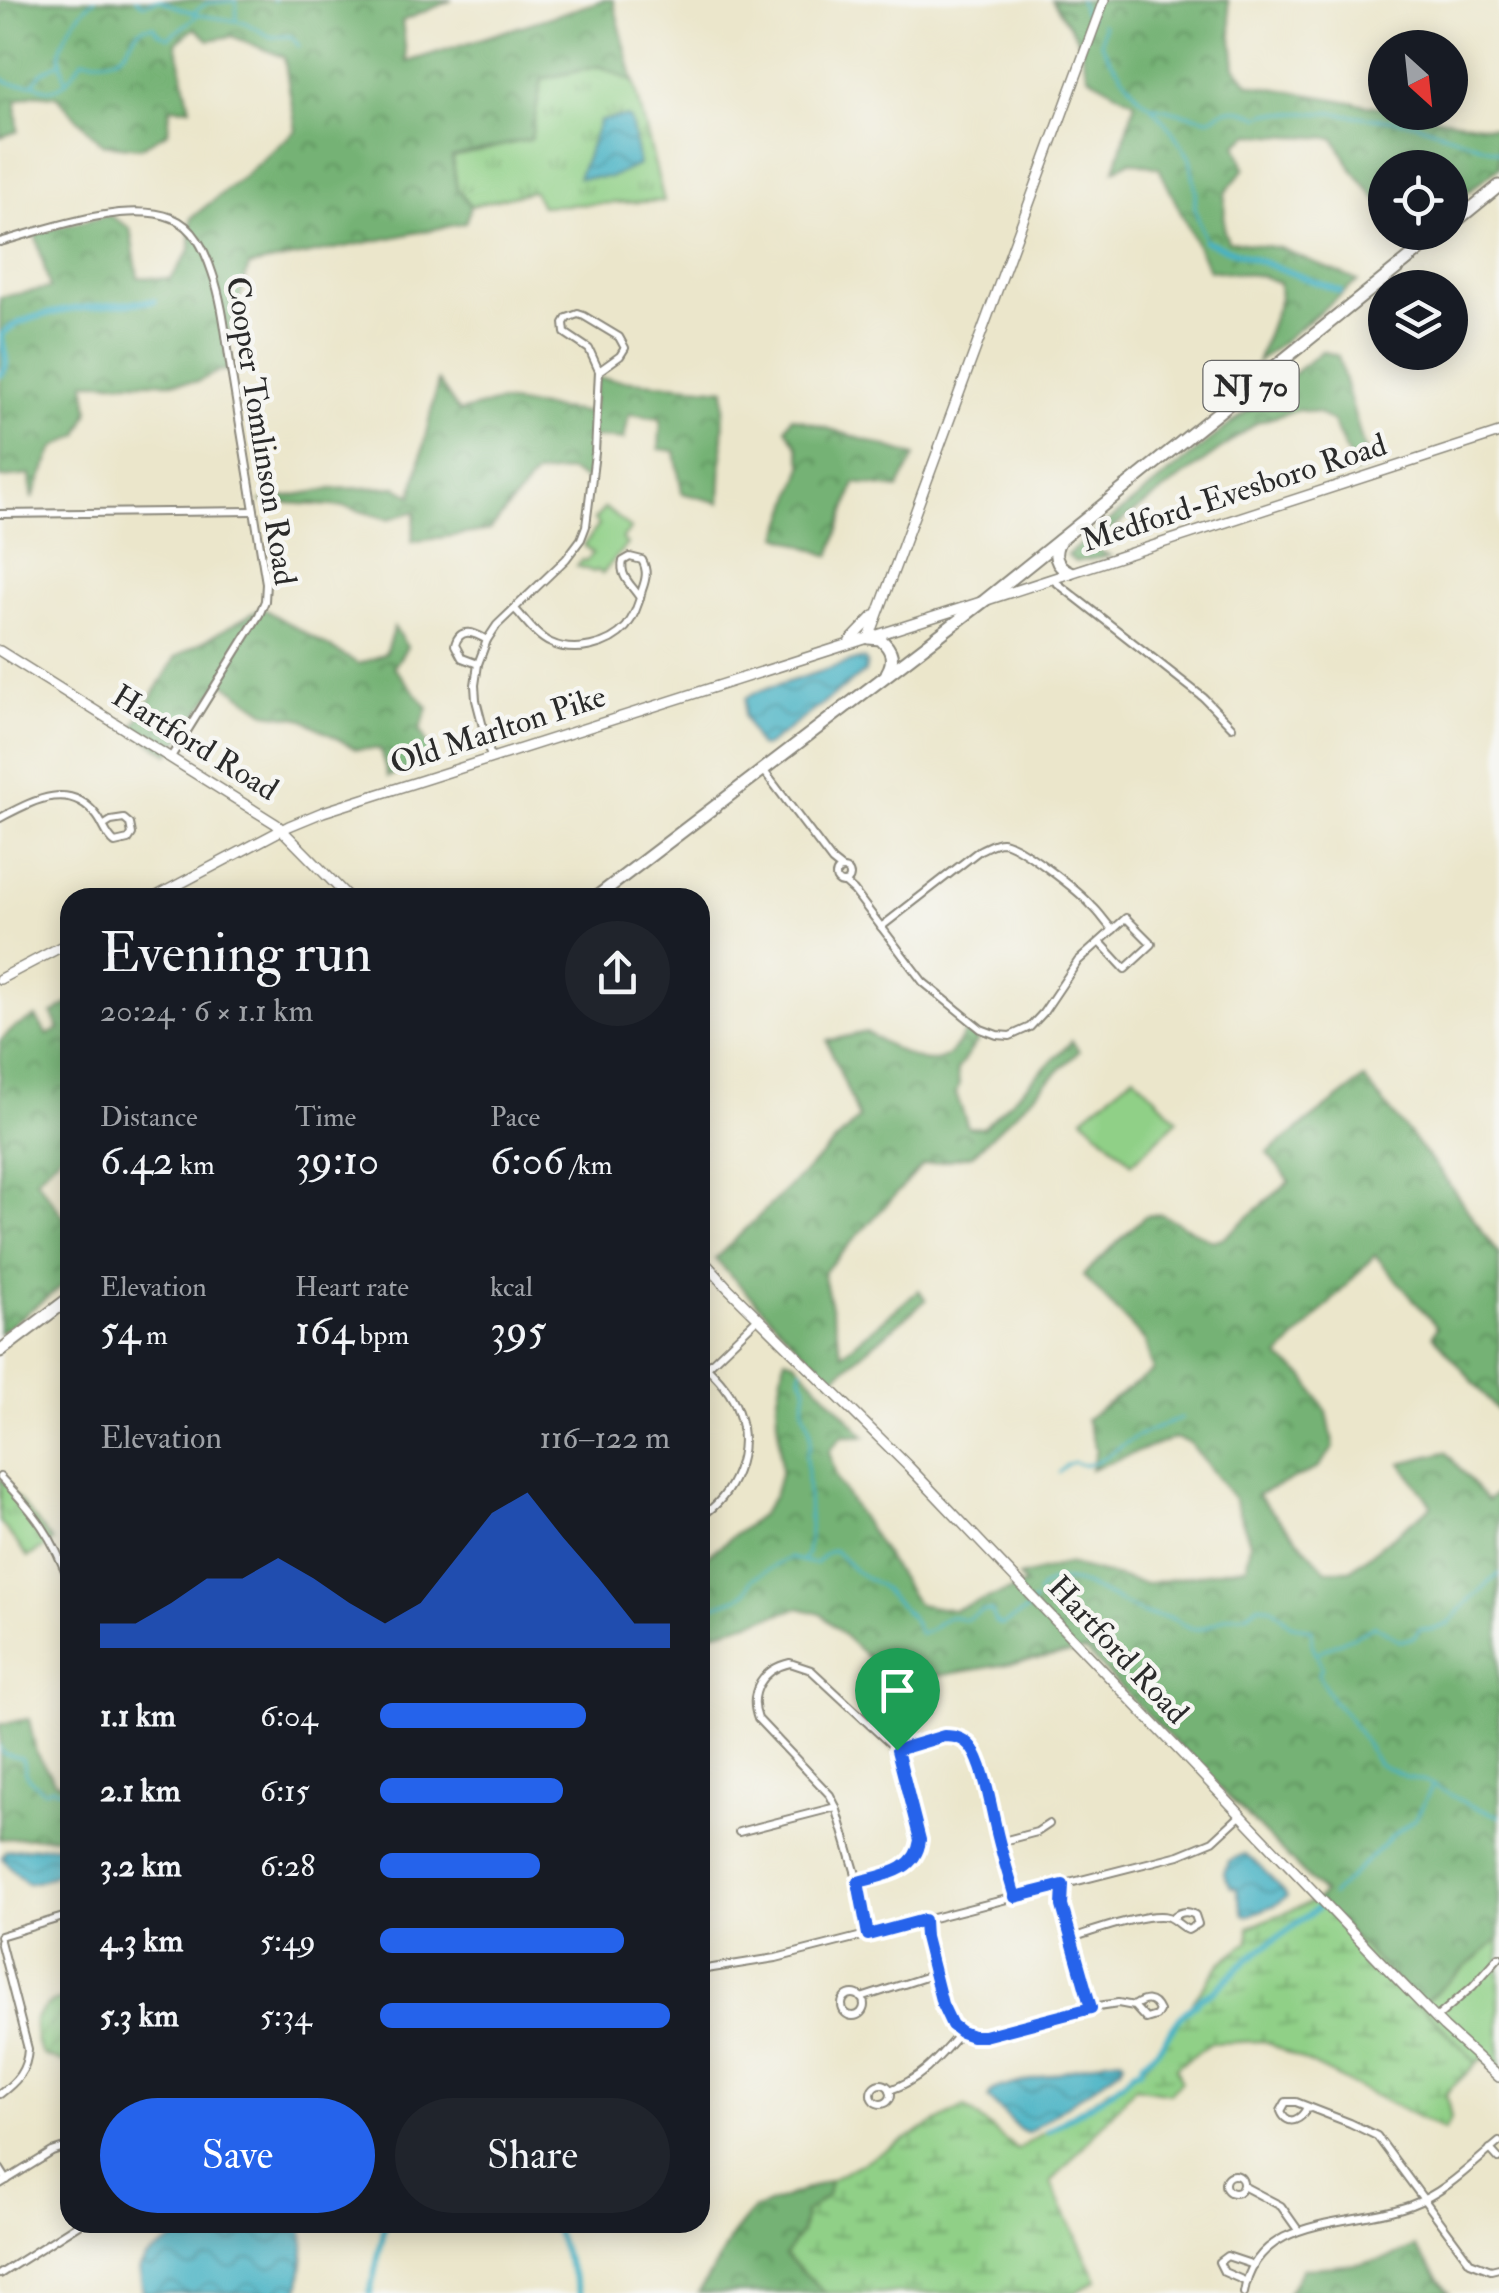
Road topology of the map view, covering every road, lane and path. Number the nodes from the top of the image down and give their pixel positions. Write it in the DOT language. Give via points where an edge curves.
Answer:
graph roads {
  1 [pos="1104,0"];
  2 [pos="1499,186"];
  3 [pos="1468,211"];
  4 [pos="0,242"];
  5 [pos="1420,250"];
  6 [pos="599,370"];
  7 [pos="1499,432"];
  8 [pos="254,511"];
  9 [pos="0,514"];
  10 [pos="1060,540"];
  11 [pos="1070,572"];
  12 [pos="1051,578"];
  13 [pos="640,598"];
  14 [pos="984,601"];
  15 [pos="516,610"];
  16 [pos="878,610"];
  17 [pos="892,631"];
  18 [pos="869,638"];
  19 [pos="487,640"];
  20 [pos="840,647"];
  21 [pos="0,650"];
  22 [pos="478,664"];
  23 [pos="884,677"];
  24 [pos="1232,727"];
  25 [pos="171,758"];
  26 [pos="492,759"];
  27 [pos="763,770"];
  28 [pos="0,818"];
  29 [pos="103,826"];
  30 [pos="282,829"];
  31 [pos="839,872"];
  32 [pos="848,881"];
  33 [pos="172,888"];
  34 [pos="339,888"];
  35 [pos="609,888"];
  36 [pos="881,927"];
  37 [pos="1112,930"];
  38 [pos="1100,942"];
  39 [pos="60,947"];
  40 [pos="0,979"];
  41 [pos="710,1268"];
  42 [pos="60,1306"];
  43 [pos="758,1318"];
  44 [pos="0,1352"];
  45 [pos="710,1358"];
  46 [pos="710,1372"];
  47 [pos="0,1477"];
  48 [pos="710,1510"];
  49 [pos="60,1558"];
  50 [pos="897,1750"];
  51 [pos="836,1807"];
  52 [pos="1240,1816"];
  53 [pos="1049,1824"];
  54 [pos="739,1832"];
  55 [pos="999,1842"];
  56 [pos="858,1882"];
  57 [pos="1063,1885"];
  58 [pos="1015,1897"];
  59 [pos="60,1918"];
  60 [pos="1172,1918"];
  61 [pos="924,1920"];
  62 [pos="868,1935"];
  63 [pos="1071,1938"];
  64 [pos="0,1939"];
  65 [pos="1499,1957"];
  66 [pos="710,1969"];
  67 [pos="935,1974"];
  68 [pos="861,1998"];
  69 [pos="1134,2006"];
  70 [pos="1091,2008"];
  71 [pos="1436,2018"];
  72 [pos="961,2032"];
  73 [pos="1499,2077"];
  74 [pos="890,2090"];
  75 [pos="0,2094"];
  76 [pos="1307,2107"];
  77 [pos="1499,2142"];
  78 [pos="60,2149"];
  79 [pos="1490,2149"];
  80 [pos="1499,2159"];
  81 [pos="0,2168"];
  82 [pos="4,2182"];
  83 [pos="1243,2186"];
  84 [pos="1424,2198"];
  85 [pos="1298,2230"];
  86 [pos="65,2233"];
  87 [pos="1254,2265"];
  88 [pos="1499,2268"];
  89 [pos="0,2274"];
  90 [pos="1246,2282"];
  91 [pos="1244,2293"];
  1 -- 16 [label="street"];
  2 -- 3 [label="highway"];
  4 -- 8 [label="street, Cooper Tomlinson Road" via="123,212 158,214 189,228 216,283"];
  5 -- 10 [label="highway, NJ 70"];
  6 -- 6 [label="street" via="623,352 622,340 584,316 566,318 565,333 589,349"];
  6 -- 15 [label="street" via="586,526 566,559"];
  7 -- 11 [label="street, Medford-Evesboro Road"];
  8 -- 9 [label="street"];
  8 -- 25 [label="street, Cooper Tomlinson Road" via="265,601"];
  10 -- 11 [label="highway" via="1056,559"];
  10 -- 14 [label="highway, NJ 70"];
  11 -- 12 [label="street, Medford-Evesboro Road"];
  12 -- 14 [label="street, Medford-Evesboro Road"];
  12 -- 24 [label="street"];
  13 -- 13 [label="street" via="646,564 630,557 622,570"];
  13 -- 15 [label="street" via="625,628 585,647 548,642"];
  14 -- 17 [label="street, Medford-Evesboro Road"];
  14 -- 23 [label="highway, NJ 70"];
  15 -- 19 [label="street"];
  16 -- 17 [label="street"];
  16 -- 18 [label="street"];
  16 -- 20 [label="street"];
  17 -- 18 [label="street, Old Marlton Pike"];
  18 -- 20 [label="street, Old Marlton Pike"];
  18 -- 23 [label="highway" via="890,650"];
  19 -- 22 [label="street"];
  19 -- 22 [label="street" via="473,632 457,638 462,658"];
  20 -- 26 [label="street, Old Marlton Pike"];
  21 -- 25 [label="street, Hartford Road"];
  22 -- 26 [label="street" via="476,700"];
  23 -- 27 [label="highway, NJ 70"];
  25 -- 30 [label="street, Hartford Road"];
  26 -- 30 [label="street, Old Marlton Pike"];
  27 -- 31 [label="street"];
  27 -- 35 [label="highway, NJ 70"];
  28 -- 29 [label="street" via="41,798 64,796 91,810"];
  29 -- 29 [label="street" via="115,844 132,834 124,819"];
  30 -- 33 [label="street, Old Marlton Pike"];
  30 -- 34 [label="street, Hartford Road"];
  31 -- 32 [label="street" via="838,882"];
  31 -- 32 [label="street" via="850,872"];
  32 -- 36 [label="street"];
  36 -- 37 [label="street" via="980,850 1004,842 1091,904"];
  36 -- 38 [label="street" via="924,982 981,1029 1010,1036 1043,1013 1078,961"];
  37 -- 38 [label="street"];
  37 -- 38 [label="street" via="1126,918 1152,944 1124,969"];
  39 -- 40 [label="street"];
  41 -- 43 [label="street, Hartford Road"];
  42 -- 44 [label="highway"];
  43 -- 45 [label="street"];
  43 -- 52 [label="street, Hartford Road"];
  46 -- 48 [label="street" via="738,1408 742,1452 737,1474"];
  47 -- 49 [label="street" via="46,1530"];
  50 -- 51 [label="street" via="812,1670 790,1663 763,1677 755,1697 758,1720"];
  50 -- 55 [label="street" via="944,1736 964,1740 980,1762"];
  50 -- 56 [label="street" via="919,1849 899,1871"];
  51 -- 54 [label="street"];
  51 -- 56 [label="street"];
  52 -- 57 [label="street" via="1188,1853"];
  52 -- 71 [label="street, Hartford Road"];
  53 -- 55 [label="street"];
  55 -- 58 [label="street"];
  56 -- 62 [label="street"];
  57 -- 58 [label="street"];
  57 -- 63 [label="street"];
  58 -- 61 [label="street"];
  59 -- 64 [label="street"];
  60 -- 63 [label="street" via="1150,1916"];
  61 -- 62 [label="street"];
  61 -- 67 [label="street"];
  62 -- 66 [label="street"];
  63 -- 70 [label="street"];
  64 -- 75 [label="street" via="28,2050 17,2081"];
  65 -- 71 [label="street"];
  67 -- 68 [label="street"];
  67 -- 72 [label="street" via="946,2015"];
  69 -- 70 [label="street"];
  70 -- 72 [label="street" via="984,2036"];
  71 -- 73 [label="street, Hartford Road"];
  72 -- 74 [label="street" via="927,2070"];
  76 -- 76 [label="street" via="1290,2102 1281,2112 1289,2121"];
  76 -- 84 [label="street" via="1376,2136"];
  77 -- 79 [label="street"];
  78 -- 82 [label="street"];
  79 -- 80 [label="street"];
  79 -- 84 [label="street"];
  81 -- 82 [label="street"];
  83 -- 85 [label="street" via="1281,2206"];
  84 -- 85 [label="street"];
  84 -- 88 [label="street" via="1470,2262"];
  85 -- 87 [label="street" via="1269,2246"];
  86 -- 89 [label="street"];
  87 -- 90 [label="street"];
  87 -- 90 [label="street" via="1227,2256 1218,2262"];
  90 -- 91 [label="street"];
}
